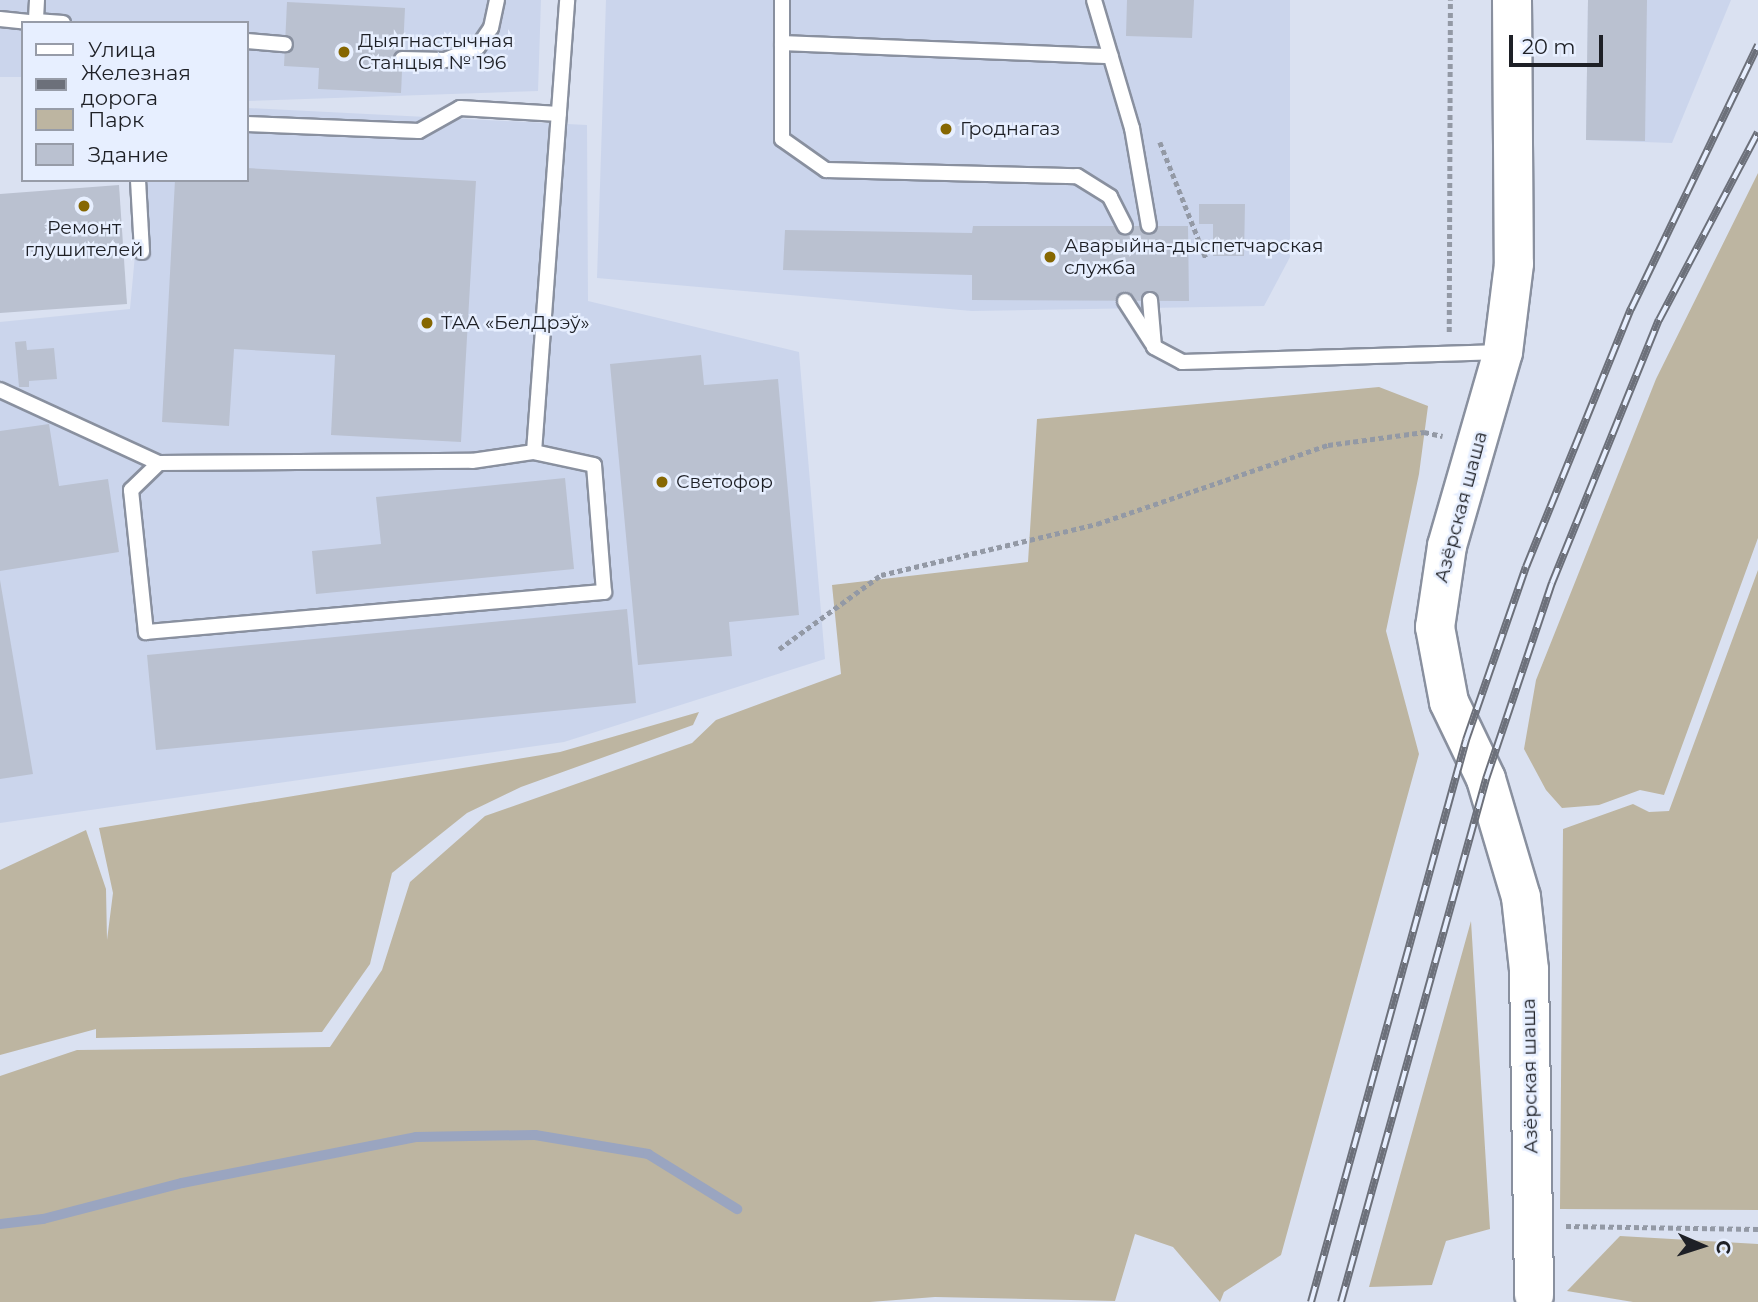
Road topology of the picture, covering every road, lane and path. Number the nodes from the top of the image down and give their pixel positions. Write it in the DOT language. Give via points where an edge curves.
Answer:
graph roads {
  1 [pos="37,0"];
  2 [pos="497,0"];
  3 [pos="567,0"];
  4 [pos="782,0"];
  5 [pos="1094,0"];
  6 [pos="1450,0"];
  7 [pos="1512,0"];
  8 [pos="0,19"];
  9 [pos="24,21"];
  10 [pos="36,21"];
  11 [pos="248,40"];
  12 [pos="782,43"];
  13 [pos="285,44"];
  14 [pos="1111,57"];
  15 [pos="402,59"];
  16 [pos="559,114"];
  17 [pos="248,124"];
  18 [pos="138,182"];
  19 [pos="1125,226"];
  20 [pos="1149,226"];
  21 [pos="142,252"];
  22 [pos="1150,300"];
  23 [pos="1125,301"];
  24 [pos="1154,347"];
  25 [pos="1449,351"];
  26 [pos="1503,352"];
  27 [pos="0,390"];
  28 [pos="1478,442"];
  29 [pos="534,453"];
  30 [pos="159,463"];
  31 [pos="779,649"];
  32 [pos="1559,1226"];
  33 [pos="1758,1229"];
  34 [pos="1534,1295"];
  1 -- 10 [label="lane"];
  2 -- 15 [label="lane" via="491,28 478,47 446,60"];
  3 -- 16 [label="lane"];
  4 -- 12 [label="lane"];
  5 -- 14 [label="lane"];
  6 -- 25 [label="path"];
  7 -- 26 [label="main road, Азёрская шаша" via="1514,264"];
  8 -- 9 [label="lane"];
  11 -- 13 [label="lane"];
  12 -- 14 [label="lane"];
  12 -- 19 [label="lane" via="782,139 826,170 1077,176 1110,197"];
  14 -- 20 [label="lane" via="1132,128"];
  16 -- 17 [label="lane" via="460,108 419,131"];
  16 -- 29 [label="lane"];
  18 -- 21 [label="lane"];
  22 -- 24 [label="lane"];
  23 -- 24 [label="lane"];
  24 -- 25 [label="lane" via="1182,362 1366,358"];
  25 -- 26 [label="lane"];
  26 -- 28 [label="main road, Азёрская шаша"];
  27 -- 30 [label="lane"];
  28 -- 31 [label="path" via="1423,432 1328,445 1097,524 881,575"];
  28 -- 34 [label="main road, Азёрская шаша" via="1445,553 1436,626 1449,702 1486,779 1521,897 1528,970"];
  29 -- 30 [label="lane" via="472,461"];
  29 -- 30 [label="lane" via="594,465 604,592 146,632 131,490"];
  32 -- 33 [label="path"];
}
